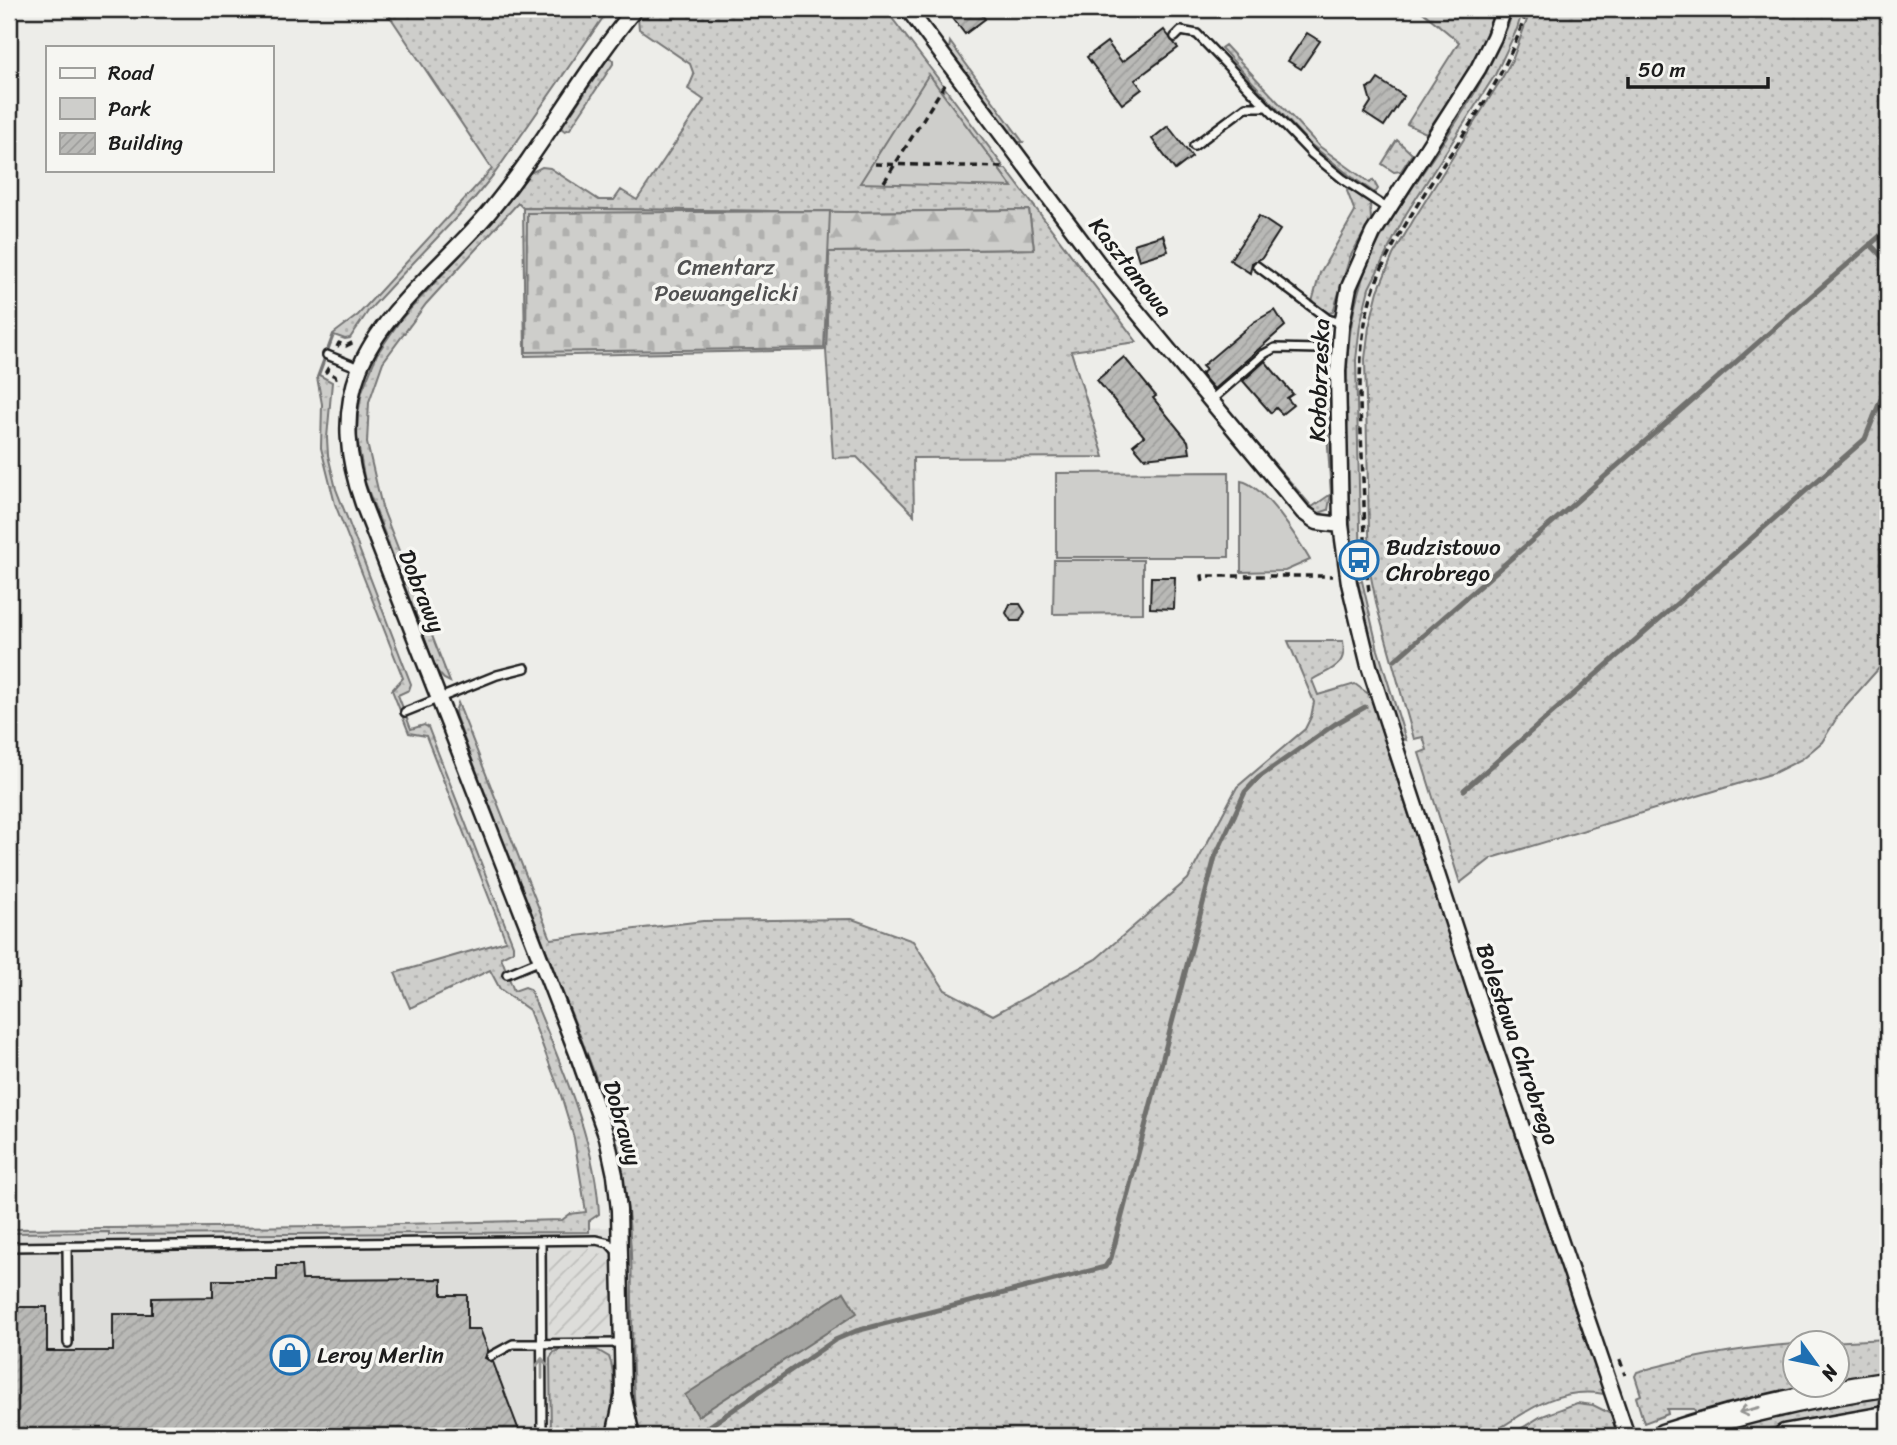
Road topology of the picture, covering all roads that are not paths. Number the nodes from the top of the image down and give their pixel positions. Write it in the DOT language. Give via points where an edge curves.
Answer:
graph roads {
  1 [pos="635,9"];
  2 [pos="908,9"];
  3 [pos="1504,9"];
  4 [pos="1175,37"];
  5 [pos="1267,107"];
  6 [pos="1194,146"];
  7 [pos="1388,209"];
  8 [pos="1257,266"];
  9 [pos="1342,323"];
  10 [pos="1318,349"];
  11 [pos="327,355"];
  12 [pos="359,368"];
  13 [pos="1210,401"];
  14 [pos="1342,525"];
  15 [pos="1369,666"];
  16 [pos="526,668"];
  17 [pos="440,698"];
  18 [pos="405,712"];
  19 [pos="541,960"];
  20 [pos="507,974"];
  21 [pos="541,1241"];
  22 [pos="9,1247"];
  23 [pos="67,1247"];
  24 [pos="620,1256"];
  25 [pos="68,1343"];
  26 [pos="542,1343"];
  27 [pos="621,1343"];
  28 [pos="491,1356"];
  29 [pos="1888,1384"];
  30 [pos="623,1394"];
  31 [pos="1888,1418"];
  32 [pos="542,1436"];
  33 [pos="614,1436"];
  34 [pos="632,1436"];
  35 [pos="1627,1436"];
  36 [pos="1664,1436"];
  37 [pos="1786,1436"];
  1 -- 12 [label="street, Dobrawy" via="510,185 380,331"];
  2 -- 13 [label="street, Kasztanowa" via="1110,279"];
  3 -- 7 [label="street, Kołobrzeska" via="1474,76"];
  4 -- 5 [label="lane" via="1181,32 1197,34"];
  5 -- 6 [label="lane" via="1246,107"];
  5 -- 7 [label="lane" via="1312,154"];
  7 -- 9 [label="street, Kołobrzeska" via="1354,274"];
  8 -- 9 [label="lane" via="1328,319"];
  9 -- 14 [label="street, Kołobrzeska" via="1337,417"];
  10 -- 13 [label="lane" via="1275,348"];
  11 -- 12 [label="lane"];
  12 -- 17 [label="street, Dobrawy" via="348,425 355,482"];
  13 -- 14 [label="street, Kasztanowa" via="1303,512 1317,523"];
  14 -- 15 [label="street, Kołobrzeska" via="1349,583"];
  15 -- 35 [label="street, Bolesława Chrobrego"];
  16 -- 17 [label="lane"];
  17 -- 18 [label="lane"];
  17 -- 19 [label="street, Dobrawy"];
  19 -- 20 [label="lane"];
  19 -- 24 [label="street, Dobrawy" via="607,1138 619,1210"];
  21 -- 23 [label="lane"];
  21 -- 24 [label="lane" via="601,1241"];
  21 -- 26 [label="lane"];
  22 -- 23 [label="lane"];
  23 -- 25 [label="lane"];
  24 -- 27 [label="street, Dobrawy"];
  26 -- 27 [label="lane"];
  26 -- 28 [label="lane" via="513,1343"];
  32 -- 26 [label="lane, one-way"];
  27 -- 30 [label="street, Dobrawy"];
  29 -- 36 [label="main road, one-way" via="1754,1409"];
  30 -- 33 [label="street, Dobrawy"];
  30 -- 34 [label="street, Dobrawy"];
  31 -- 37 [label="main road"];
}
